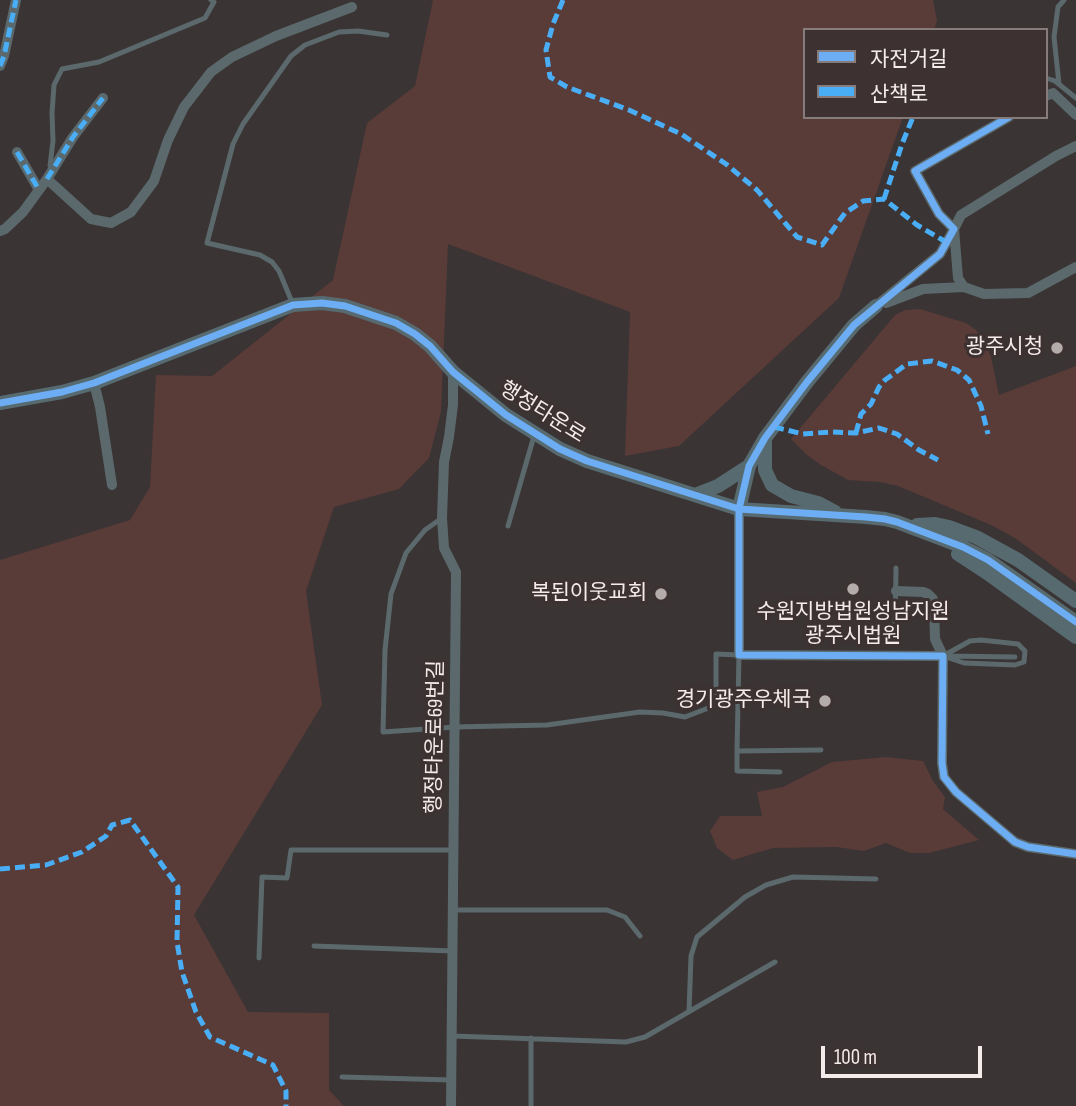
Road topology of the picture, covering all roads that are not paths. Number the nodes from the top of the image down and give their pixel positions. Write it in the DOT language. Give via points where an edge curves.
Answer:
graph roads {
  1 [pos="16,0"];
  2 [pos="211,0"];
  3 [pos="1064,0"];
  4 [pos="352,7"];
  5 [pos="387,36"];
  6 [pos="0,66"];
  7 [pos="1048,78"];
  8 [pos="1059,84"];
  9 [pos="1048,95"];
  10 [pos="103,98"];
  11 [pos="1076,98"];
  12 [pos="1076,115"];
  13 [pos="1005,119"];
  14 [pos="1076,146"];
  15 [pos="17,152"];
  16 [pos="47,180"];
  17 [pos="39,190"];
  18 [pos="954,229"];
  19 [pos="0,230"];
  20 [pos="1076,267"];
  21 [pos="964,287"];
  22 [pos="293,305"];
  23 [pos="876,306"];
  24 [pos="453,372"];
  25 [pos="94,383"];
  26 [pos="0,403"];
  27 [pos="535,433"];
  28 [pos="765,438"];
  29 [pos="749,466"];
  30 [pos="112,485"];
  31 [pos="695,495"];
  32 [pos="738,509"];
  33 [pos="842,516"];
  34 [pos="442,518"];
  35 [pos="905,525"];
  36 [pos="509,526"];
  37 [pos="896,568"];
  38 [pos="896,591"];
  39 [pos="1076,601"];
  40 [pos="1076,622"];
  41 [pos="895,630"];
  42 [pos="1076,637"];
  43 [pos="739,654"];
  44 [pos="943,656"];
  45 [pos="1015,657"];
  46 [pos="455,727"];
  47 [pos="821,750"];
  48 [pos="737,751"];
  49 [pos="780,772"];
  50 [pos="454,850"];
  51 [pos="1076,854"];
  52 [pos="876,879"];
  53 [pos="453,910"];
  54 [pos="640,936"];
  55 [pos="314,946"];
  56 [pos="453,951"];
  57 [pos="260,958"];
  58 [pos="775,962"];
  59 [pos="689,1012"];
  60 [pos="452,1036"];
  61 [pos="531,1038"];
  62 [pos="342,1077"];
  63 [pos="451,1080"];
  64 [pos="451,1106"];
  65 [pos="531,1106"];
  1 -- 6 [label="street"];
  2 -- 16 [label="lane" via="205,18 99,62 62,69 54,85 52,160"];
  3 -- 8 [label="lane" via="1058,7 1054,37"];
  4 -- 16 [label="street" via="276,36 211,72 184,107 154,181 131,212 111,223 91,219"];
  5 -- 22 [label="lane" via="339,32 305,45 291,56 233,144 207,243 272,262"];
  7 -- 8 [label="lane"];
  8 -- 11 [label="lane"];
  9 -- 12 [label="street" via="1053,93"];
  10 -- 16 [label="street"];
  13 -- 18 [label="street" via="915,170 939,214"];
  14 -- 18 [label="street" via="961,215"];
  15 -- 17 [label="street"];
  16 -- 17 [label="street"];
  17 -- 19 [label="street" via="23,212"];
  18 -- 21 [label="street" via="958,278"];
  18 -- 23 [label="street" via="940,254"];
  20 -- 21 [label="street" via="1028,293 984,294"];
  21 -- 23 [label="street" via="923,289"];
  22 -- 24 [label="street, 행정타운로" via="345,306 396,323 430,346"];
  22 -- 25 [label="street, 행정타운로"];
  23 -- 28 [label="street" via="854,325"];
  24 -- 27 [label="street, 행정타운로"];
  24 -- 34 [label="street, 행정타운로69번길"];
  25 -- 26 [label="street, 행정타운로"];
  25 -- 30 [label="street"];
  27 -- 31 [label="street, 행정타운로" via="587,461"];
  27 -- 36 [label="lane"];
  28 -- 29 [label="street"];
  28 -- 33 [label="street" via="765,470 772,485"];
  29 -- 31 [label="street"];
  29 -- 32 [label="street"];
  31 -- 32 [label="street, 행정타운로"];
  32 -- 33 [label="street, 행정타운로"];
  32 -- 43 [label="street"];
  33 -- 35 [label="street, 행정타운로"];
  34 -- 46 [label="street, 행정타운로69번길" via="444,548 456,572"];
  34 -- 46 [label="lane" via="406,553 391,594 383,732"];
  35 -- 39 [label="street" via="934,524 963,532 1018,559"];
  35 -- 40 [label="street, 행정타운로" via="988,560"];
  35 -- 42 [label="street" via="969,560"];
  37 -- 38 [label="lane"];
  38 -- 41 [label="lane"];
  38 -- 44 [label="street" via="923,592 933,599 934,639"];
  43 -- 44 [label="street"];
  43 -- 46 [label="lane" via="716,654 711,707 685,717 640,712 547,725"];
  43 -- 48 [label="lane"];
  44 -- 44 [label="lane" via="964,663 1015,665 1024,662 1025,651 1018,644 981,640"];
  44 -- 45 [label="lane"];
  44 -- 51 [label="street" via="942,771 947,782 1015,842"];
  46 -- 50 [label="street, 행정타운로69번길"];
  47 -- 48 [label="lane"];
  48 -- 49 [label="lane" via="737,771"];
  50 -- 53 [label="street, 행정타운로69번길"];
  50 -- 57 [label="lane" via="291,850 288,878 262,877"];
  52 -- 59 [label="lane" via="793,877 745,898 696,937"];
  53 -- 54 [label="lane" via="607,910 625,917"];
  53 -- 56 [label="street, 행정타운로69번길"];
  55 -- 56 [label="lane"];
  56 -- 60 [label="street, 행정타운로69번길"];
  58 -- 59 [label="lane"];
  59 -- 61 [label="lane" via="645,1037 626,1042"];
  60 -- 61 [label="lane"];
  60 -- 63 [label="street, 행정타운로69번길"];
  61 -- 65 [label="lane"];
  62 -- 63 [label="lane"];
  63 -- 64 [label="street, 행정타운로69번길"];
}
